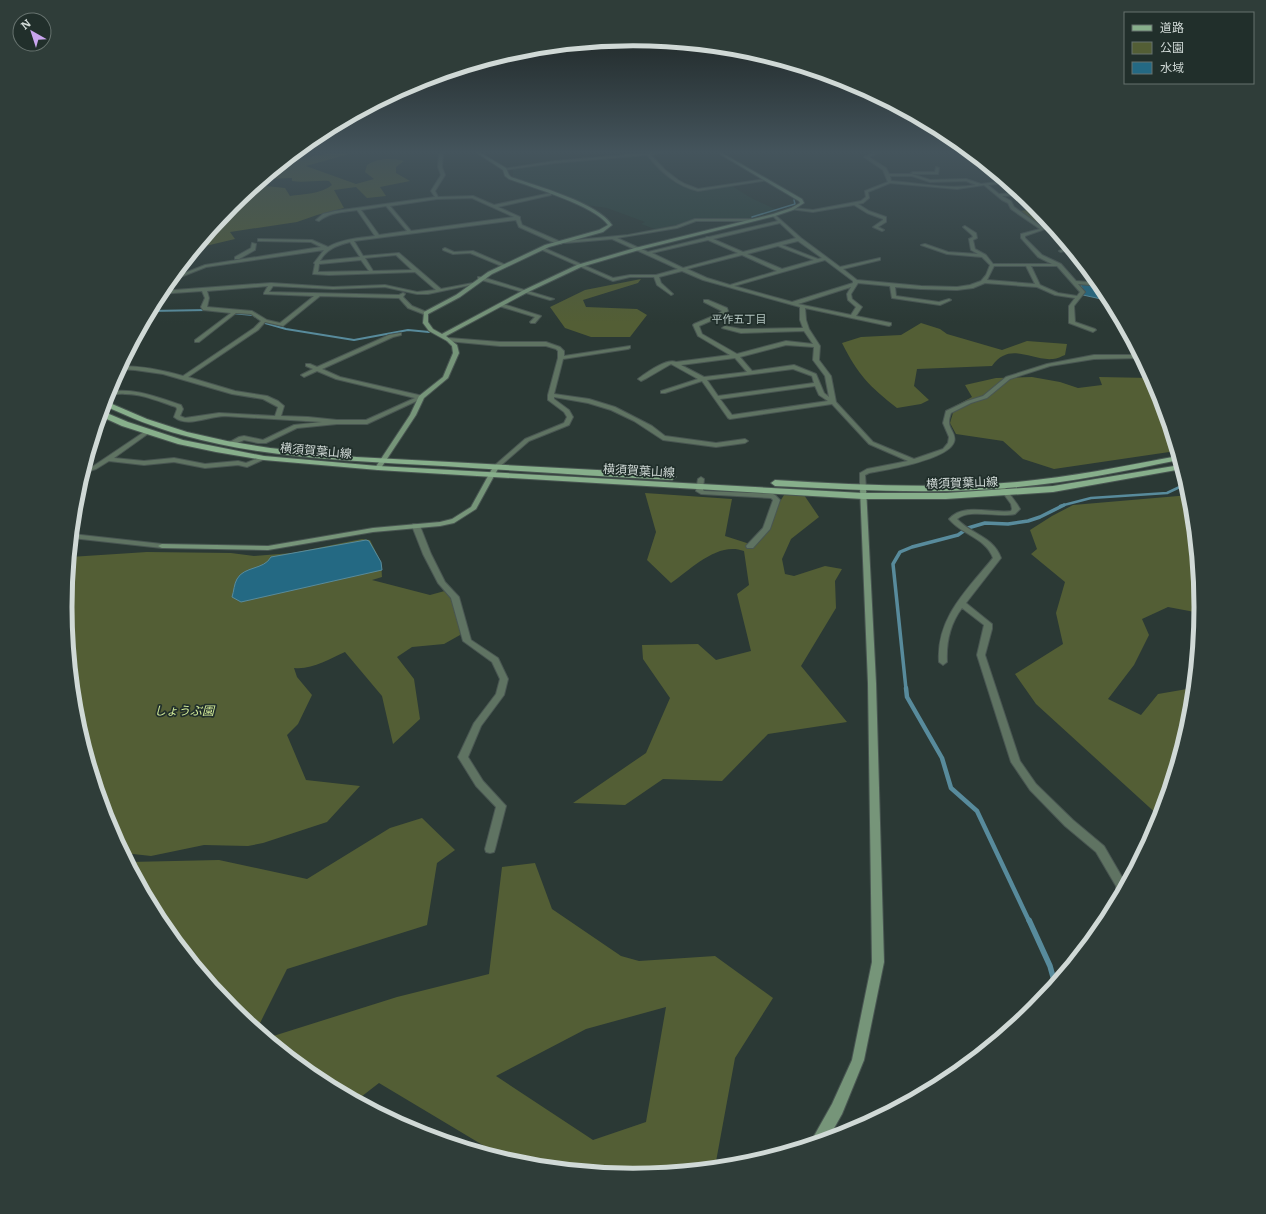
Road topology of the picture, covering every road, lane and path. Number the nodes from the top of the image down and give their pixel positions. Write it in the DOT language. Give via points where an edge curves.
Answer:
graph roads {
  1 [pos="350,210"];
  2 [pos="360,210"];
  3 [pos="391,210"];
  4 [pos="503,210"];
  5 [pos="592,210"];
  6 [pos="790,210"];
  7 [pos="799,210"];
  8 [pos="821,210"];
  9 [pos="864,210"];
  10 [pos="1014,210"];
  11 [pos="774,215"];
  12 [pos="519,218"];
  13 [pos="318,220"];
  14 [pos="754,220"];
  15 [pos="781,222"];
  16 [pos="965,227"];
  17 [pos="882,230"];
  18 [pos="410,232"];
  19 [pos="697,234"];
  20 [pos="378,236"];
  21 [pos="611,237"];
  22 [pos="708,239"];
  23 [pos="798,239"];
  24 [pos="260,240"];
  25 [pos="351,240"];
  26 [pos="565,242"];
  27 [pos="559,243"];
  28 [pos="254,244"];
  29 [pos="777,244"];
  30 [pos="923,245"];
  31 [pos="326,248"];
  32 [pos="445,249"];
  33 [pos="542,249"];
  34 [pos="637,249"];
  35 [pos="1066,250"];
  36 [pos="1060,251"];
  37 [pos="648,253"];
  38 [pos="742,254"];
  39 [pos="984,256"];
  40 [pos="363,257"];
  41 [pos="823,259"];
  42 [pos="878,259"];
  43 [pos="817,260"];
  44 [pos="231,261"];
  45 [pos="316,263"];
  46 [pos="992,265"];
  47 [pos="1028,265"];
  48 [pos="1059,265"];
  49 [pos="506,266"];
  50 [pos="579,266"];
  51 [pos="684,269"];
  52 [pos="416,270"];
  53 [pos="782,270"];
  54 [pos="839,270"];
  55 [pos="372,273"];
  56 [pos="181,276"];
  57 [pos="656,276"];
  58 [pos="480,278"];
  59 [pos="984,281"];
  60 [pos="1074,282"];
  61 [pos="856,283"];
  62 [pos="272,284"];
  63 [pos="473,284"];
  64 [pos="892,284"];
  65 [pos="1091,284"];
  66 [pos="731,286"];
  67 [pos="1038,286"];
  68 [pos="204,290"];
  69 [pos="170,291"];
  70 [pos="407,291"];
  71 [pos="440,291"];
  72 [pos="526,291"];
  73 [pos="671,294"];
  74 [pos="318,295"];
  75 [pos="400,296"];
  76 [pos="1077,297"];
  77 [pos="552,299"];
  78 [pos="948,300"];
  79 [pos="706,301"];
  80 [pos="792,304"];
  81 [pos="501,305"];
  82 [pos="802,307"];
  83 [pos="236,311"];
  84 [pos="426,313"];
  85 [pos="853,316"];
  86 [pos="264,320"];
  87 [pos="533,322"];
  88 [pos="890,324"];
  89 [pos="726,328"];
  90 [pos="806,329"];
  91 [pos="1093,330"];
  92 [pos="399,334"];
  93 [pos="442,336"];
  94 [pos="449,340"];
  95 [pos="197,341"];
  96 [pos="817,346"];
  97 [pos="628,347"];
  98 [pos="736,356"];
  99 [pos="1135,357"];
  100 [pos="561,358"];
  101 [pos="676,364"];
  102 [pos="308,365"];
  103 [pos="126,368"];
  104 [pos="318,369"];
  105 [pos="751,373"];
  106 [pos="304,375"];
  107 [pos="185,377"];
  108 [pos="641,378"];
  109 [pos="703,380"];
  110 [pos="817,384"];
  111 [pos="663,392"];
  112 [pos="115,393"];
  113 [pos="551,395"];
  114 [pos="421,397"];
  115 [pos="717,398"];
  116 [pos="833,402"];
  117 [pos="110,406"];
  118 [pos="106,415"];
  119 [pos="277,418"];
  120 [pos="337,422"];
  121 [pos="147,432"];
  122 [pos="745,441"];
  123 [pos="230,444"];
  124 [pos="264,458"];
  125 [pos="108,459"];
  126 [pos="1174,459"];
  127 [pos="913,461"];
  128 [pos="380,465"];
  129 [pos="1176,467"];
  130 [pos="89,469"];
  131 [pos="494,471"];
  132 [pos="700,483"];
  133 [pos="1001,486"];
  134 [pos="863,492"];
  135 [pos="1007,493"];
  136 [pos="416,526"];
  137 [pos="77,537"];
  138 [pos="750,546"];
  139 [pos="961,603"];
  140 [pos="943,662"];
  141 [pos="490,849"];
  142 [pos="1120,885"];
  143 [pos="823,1134"];
  1 -- 13 [label="street" via="324,215"];
  2 -- 20 [label="street"];
  3 -- 18 [label="street"];
  4 -- 12 [label="street"];
  5 -- 26 [label="street" via="607,218 610,223 608,228"];
  6 -- 11 [label="street"];
  7 -- 8 [label="street"];
  9 -- 17 [label="street" via="885,218 885,221 875,227"];
  10 -- 48 [label="street" via="1043,229 1026,233 1023,238 1040,256"];
  11 -- 14 [label="street"];
  11 -- 15 [label="street"];
  12 -- 18 [label="street"];
  12 -- 27 [label="street" via="520,226"];
  14 -- 19 [label="street"];
  14 -- 21 [label="street" via="695,220 676,227"];
  15 -- 22 [label="street"];
  15 -- 23 [label="street"];
  16 -- 39 [label="street" via="974,234 975,238 971,239 973,250"];
  18 -- 20 [label="street"];
  19 -- 22 [label="street"];
  19 -- 34 [label="street"];
  20 -- 25 [label="street"];
  21 -- 26 [label="street"];
  21 -- 34 [label="street"];
  22 -- 37 [label="street"];
  22 -- 38 [label="street"];
  23 -- 29 [label="street"];
  23 -- 41 [label="street"];
  24 -- 31 [label="street" via="312,241"];
  25 -- 31 [label="street"];
  25 -- 40 [label="street"];
  26 -- 27 [label="street"];
  27 -- 33 [label="street"];
  28 -- 44 [label="street" via="253,249"];
  29 -- 38 [label="street"];
  29 -- 43 [label="street"];
  30 -- 39 [label="street" via="947,253"];
  31 -- 44 [label="street"];
  31 -- 45 [label="street"];
  32 -- 49 [label="street" via="453,253 471,252"];
  33 -- 49 [label="street"];
  33 -- 50 [label="street"];
  34 -- 37 [label="street"];
  34 -- 50 [label="street"];
  35 -- 36 [label="street"];
  37 -- 51 [label="street"];
  38 -- 51 [label="street"];
  38 -- 53 [label="street"];
  39 -- 46 [label="street"];
  40 -- 45 [label="street"];
  40 -- 52 [label="street" via="397,254"];
  40 -- 55 [label="street"];
  41 -- 43 [label="street"];
  41 -- 54 [label="street"];
  42 -- 54 [label="street"];
  43 -- 53 [label="street"];
  44 -- 56 [label="street" via="197,268"];
  45 -- 55 [label="street" via="315,273"];
  46 -- 47 [label="street"];
  46 -- 59 [label="street"];
  47 -- 48 [label="street"];
  47 -- 67 [label="street"];
  48 -- 60 [label="street"];
  49 -- 58 [label="street"];
  50 -- 57 [label="street" via="613,280 630,276"];
  50 -- 72 [label="street"];
  51 -- 57 [label="street"];
  51 -- 66 [label="street" via="705,279"];
  52 -- 55 [label="street"];
  52 -- 71 [label="street"];
  53 -- 66 [label="street"];
  54 -- 61 [label="street"];
  57 -- 73 [label="street" via="659,284"];
  58 -- 63 [label="street"];
  58 -- 72 [label="street"];
  59 -- 64 [label="street" via="964,288"];
  59 -- 67 [label="street"];
  60 -- 65 [label="street"];
  60 -- 76 [label="street" via="1082,292"];
  61 -- 64 [label="street"];
  61 -- 80 [label="street"];
  61 -- 85 [label="street" via="849,294 850,300 859,307"];
  62 -- 68 [label="street"];
  62 -- 70 [label="street" via="333,288 385,286"];
  62 -- 74 [label="street" via="266,293"];
  63 -- 71 [label="street"];
  63 -- 84 [label="street" via="458,296"];
  64 -- 78 [label="street" via="894,297 940,304"];
  66 -- 80 [label="street"];
  67 -- 76 [label="street" via="1057,294"];
  68 -- 69 [label="street"];
  68 -- 83 [label="street" via="207,298 205,309"];
  70 -- 71 [label="street"];
  70 -- 75 [label="street"];
  72 -- 77 [label="street"];
  72 -- 81 [label="street"];
  74 -- 75 [label="street"];
  74 -- 86 [label="street" via="281,326"];
  75 -- 84 [label="street" via="410,307"];
  76 -- 91 [label="street" via="1071,306 1072,323"];
  79 -- 98 [label="street" via="725,311 696,325 700,335"];
  80 -- 82 [label="street"];
  81 -- 87 [label="street" via="538,316"];
  81 -- 93 [label="street"];
  82 -- 85 [label="street"];
  82 -- 90 [label="street" via="802,320"];
  83 -- 86 [label="street" via="252,313"];
  83 -- 95 [label="street"];
  84 -- 93 [label="street" via="425,322 431,330"];
  85 -- 88 [label="street"];
  86 -- 107 [label="street" via="256,329"];
  89 -- 90 [label="street" via="741,331"];
  90 -- 96 [label="street"];
  92 -- 104 [label="street"];
  93 -- 94 [label="street"];
  94 -- 100 [label="street" via="546,344 558,348 561,351"];
  94 -- 114 [label="street" via="455,346 456,352 445,378"];
  96 -- 98 [label="street" via="786,343"];
  96 -- 116 [label="street" via="816,360 828,376"];
  97 -- 100 [label="street"];
  98 -- 101 [label="street"];
  98 -- 105 [label="street"];
  99 -- 127 [label="street" via="1094,357 1049,365 1008,378 985,398 968,402 948,412 946,423 952,436 951,443 945,450"];
  100 -- 113 [label="street"];
  101 -- 108 [label="street" via="667,363 649,376"];
  101 -- 109 [label="street"];
  102 -- 104 [label="street"];
  103 -- 107 [label="street"];
  104 -- 106 [label="street"];
  104 -- 114 [label="street" via="338,378"];
  105 -- 109 [label="street"];
  105 -- 110 [label="street" via="794,367 814,375"];
  107 -- 119 [label="street" via="234,393 266,397 281,406"];
  109 -- 111 [label="street"];
  109 -- 115 [label="street"];
  110 -- 115 [label="street"];
  110 -- 116 [label="street" via="821,394"];
  112 -- 119 [label="street" via="127,392 179,406 177,417 180,419 222,415"];
  113 -- 122 [label="street" via="594,401 650,427 662,438 716,445"];
  113 -- 131 [label="street" via="551,400 567,411 570,417 567,424 527,440"];
  114 -- 120 [label="street" via="367,422"];
  114 -- 128 [label="street" via="413,415"];
  115 -- 116 [label="street" via="730,417"];
  116 -- 127 [label="street" via="871,443"];
  117 -- 123 [label="main road, 横須賀葉山線" via="145,422"];
  118 -- 121 [label="main road, 横須賀葉山線"];
  119 -- 120 [label="street" via="306,417"];
  120 -- 123 [label="street" via="296,426 264,442 248,437"];
  121 -- 124 [label="main road, 横須賀葉山線" via="216,450"];
  121 -- 125 [label="street"];
  123 -- 128 [label="main road, 横須賀葉山線"];
  124 -- 125 [label="street" via="248,465 238,463 205,466 174,460 144,462"];
  124 -- 128 [label="main road, 横須賀葉山線"];
  125 -- 130 [label="street"];
  126 -- 133 [label="main road, 横須賀葉山線" via="1091,475"];
  127 -- 134 [label="street" via="862,474"];
  128 -- 131 [label="main road, 横須賀葉山線"];
  129 -- 135 [label="main road, 横須賀葉山線" via="1054,490"];
  131 -- 132 [label="main road, 横須賀葉山線"];
  131 -- 136 [label="street" via="474,508 463,516 440,524"];
  132 -- 134 [label="main road, 横須賀葉山線"];
  132 -- 138 [label="street" via="699,491 703,493 773,496 777,500 766,529"];
  133 -- 134 [label="main road, 横須賀葉山線"];
  133 -- 135 [label="street"];
  134 -- 135 [label="main road, 横須賀葉山線" via="946,496"];
  134 -- 143 [label="street" via="872,683 878,962 858,1060 837,1109"];
  135 -- 139 [label="street" via="1016,509 1013,513 1005,515 966,512 956,514 953,519 958,526 996,550 997,558"];
  136 -- 137 [label="street" via="373,530 268,548 162,546"];
  136 -- 141 [label="street" via="442,583 455,597 467,641 495,660 504,679 500,696 477,725 463,757 478,785 501,806"];
  139 -- 140 [label="street" via="949,619 942,648"];
  139 -- 142 [label="street" via="988,624 981,655 1016,762 1033,787 1100,849"];
}
